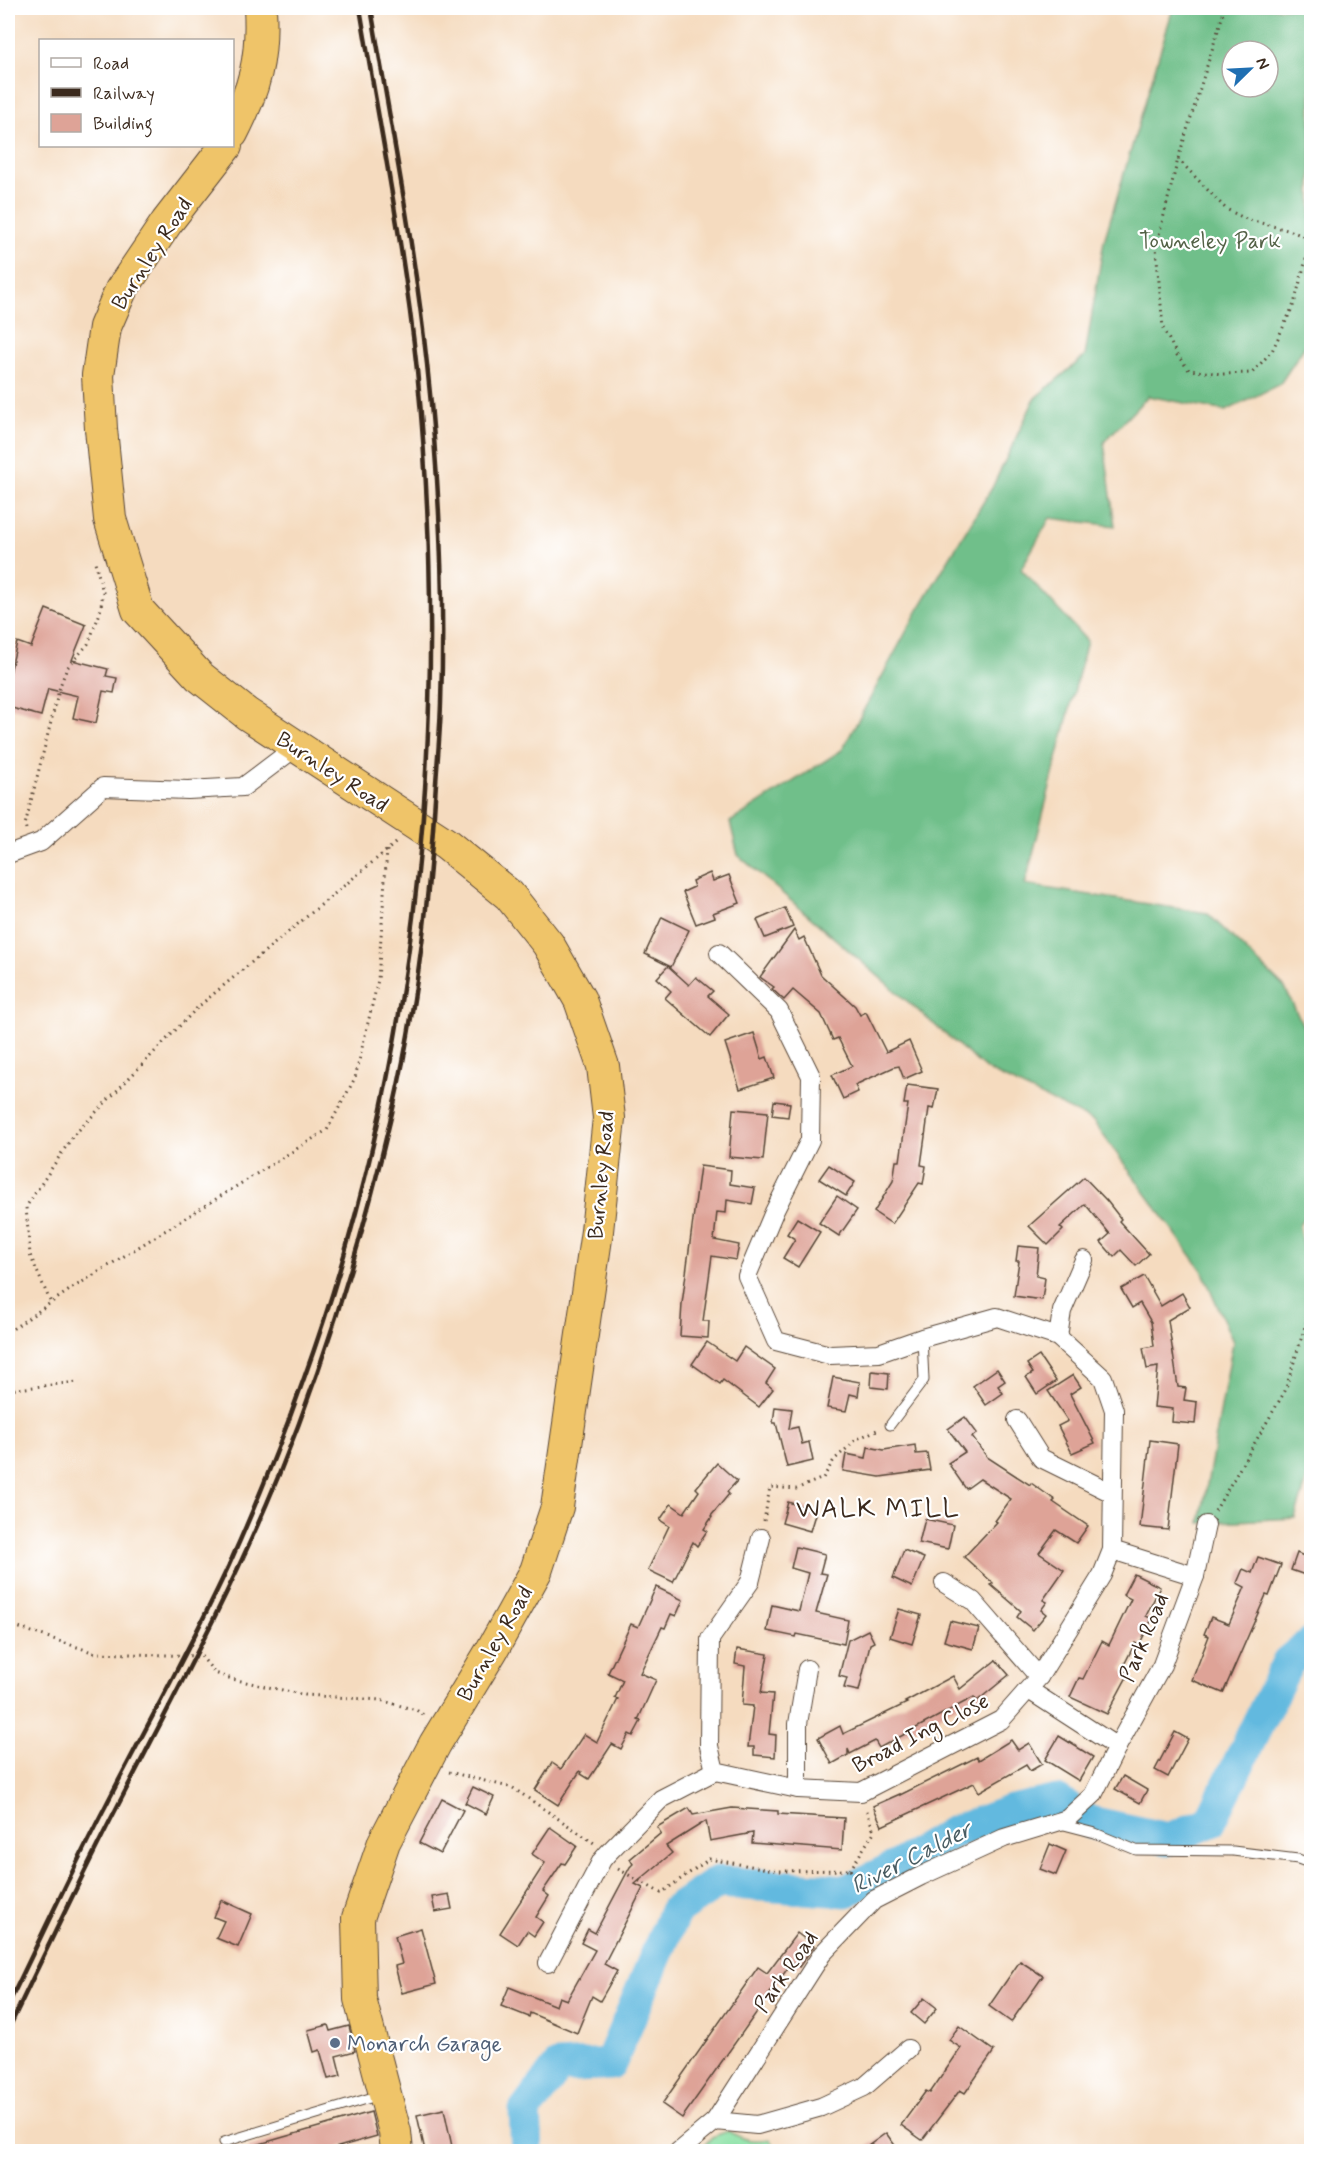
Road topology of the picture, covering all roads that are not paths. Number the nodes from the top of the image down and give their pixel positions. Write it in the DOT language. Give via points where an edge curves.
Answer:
graph roads {
  1 [pos="260,8"];
  2 [pos="234,129"];
  3 [pos="225,147"];
  4 [pos="296,747"];
  5 [pos="8,854"];
  6 [pos="719,953"];
  7 [pos="1084,1260"];
  8 [pos="1058,1336"];
  9 [pos="922,1338"];
  10 [pos="1017,1420"];
  11 [pos="890,1425"];
  12 [pos="1112,1493"];
  13 [pos="1206,1525"];
  14 [pos="761,1538"];
  15 [pos="1112,1550"];
  16 [pos="1195,1576"];
  17 [pos="944,1583"];
  18 [pos="807,1669"];
  19 [pos="1034,1684"];
  20 [pos="1117,1747"];
  21 [pos="714,1771"];
  22 [pos="798,1789"];
  23 [pos="1062,1821"];
  24 [pos="1311,1864"];
  25 [pos="548,1963"];
  26 [pos="908,2049"];
  27 [pos="385,2094"];
  28 [pos="715,2121"];
  29 [pos="224,2142"];
  30 [pos="397,2151"];
  31 [pos="678,2151"];
  1 -- 2 [label="highway" via="262,38 256,78"];
  3 -- 4 [label="highway, Burnley Road" via="121,290 105,327 98,375 110,519 138,610 199,676"];
  4 -- 5 [label="street" via="243,787 103,788 41,842"];
  4 -- 27 [label="highway, Burnley Road" via="446,844 509,895 548,944 580,999 603,1066 609,1118 597,1231 557,1507 536,1571 435,1744 384,1842 358,1918 360,1999"];
  6 -- 9 [label="street" via="779,1011 811,1076 810,1140 747,1276 776,1341 830,1355 879,1353"];
  7 -- 8 [label="street" via="1062,1311"];
  8 -- 9 [label="street" via="997,1317"];
  8 -- 12 [label="street" via="1102,1378 1114,1410"];
  9 -- 11 [label="lane" via="924,1380"];
  10 -- 12 [label="street" via="1041,1458"];
  12 -- 15 [label="street"];
  13 -- 16 [label="street, Park Road"];
  14 -- 21 [label="street" via="750,1582 711,1639 710,1746"];
  15 -- 16 [label="street"];
  15 -- 19 [label="street, Broad Ing Close" via="1102,1575"];
  16 -- 20 [label="street, Park Road" via="1162,1665"];
  17 -- 19 [label="street" via="973,1601"];
  18 -- 22 [label="street" via="798,1724"];
  19 -- 20 [label="street"];
  19 -- 22 [label="street, Broad Ing Close" via="1001,1720 861,1792"];
  20 -- 23 [label="street, Park Road" via="1093,1795"];
  21 -- 22 [label="street, Broad Ing Close"];
  21 -- 25 [label="street" via="661,1799 605,1857"];
  23 -- 24 [label="lane" via="1136,1851 1233,1851"];
  23 -- 28 [label="street, Park Road" via="1004,1838 874,1900 822,1954"];
  26 -- 28 [label="street" via="864,2086 821,2107 757,2125"];
  27 -- 29 [label="lane"];
  27 -- 30 [label="highway, Burnley Road"];
  28 -- 31 [label="street, Park Road"];
}
